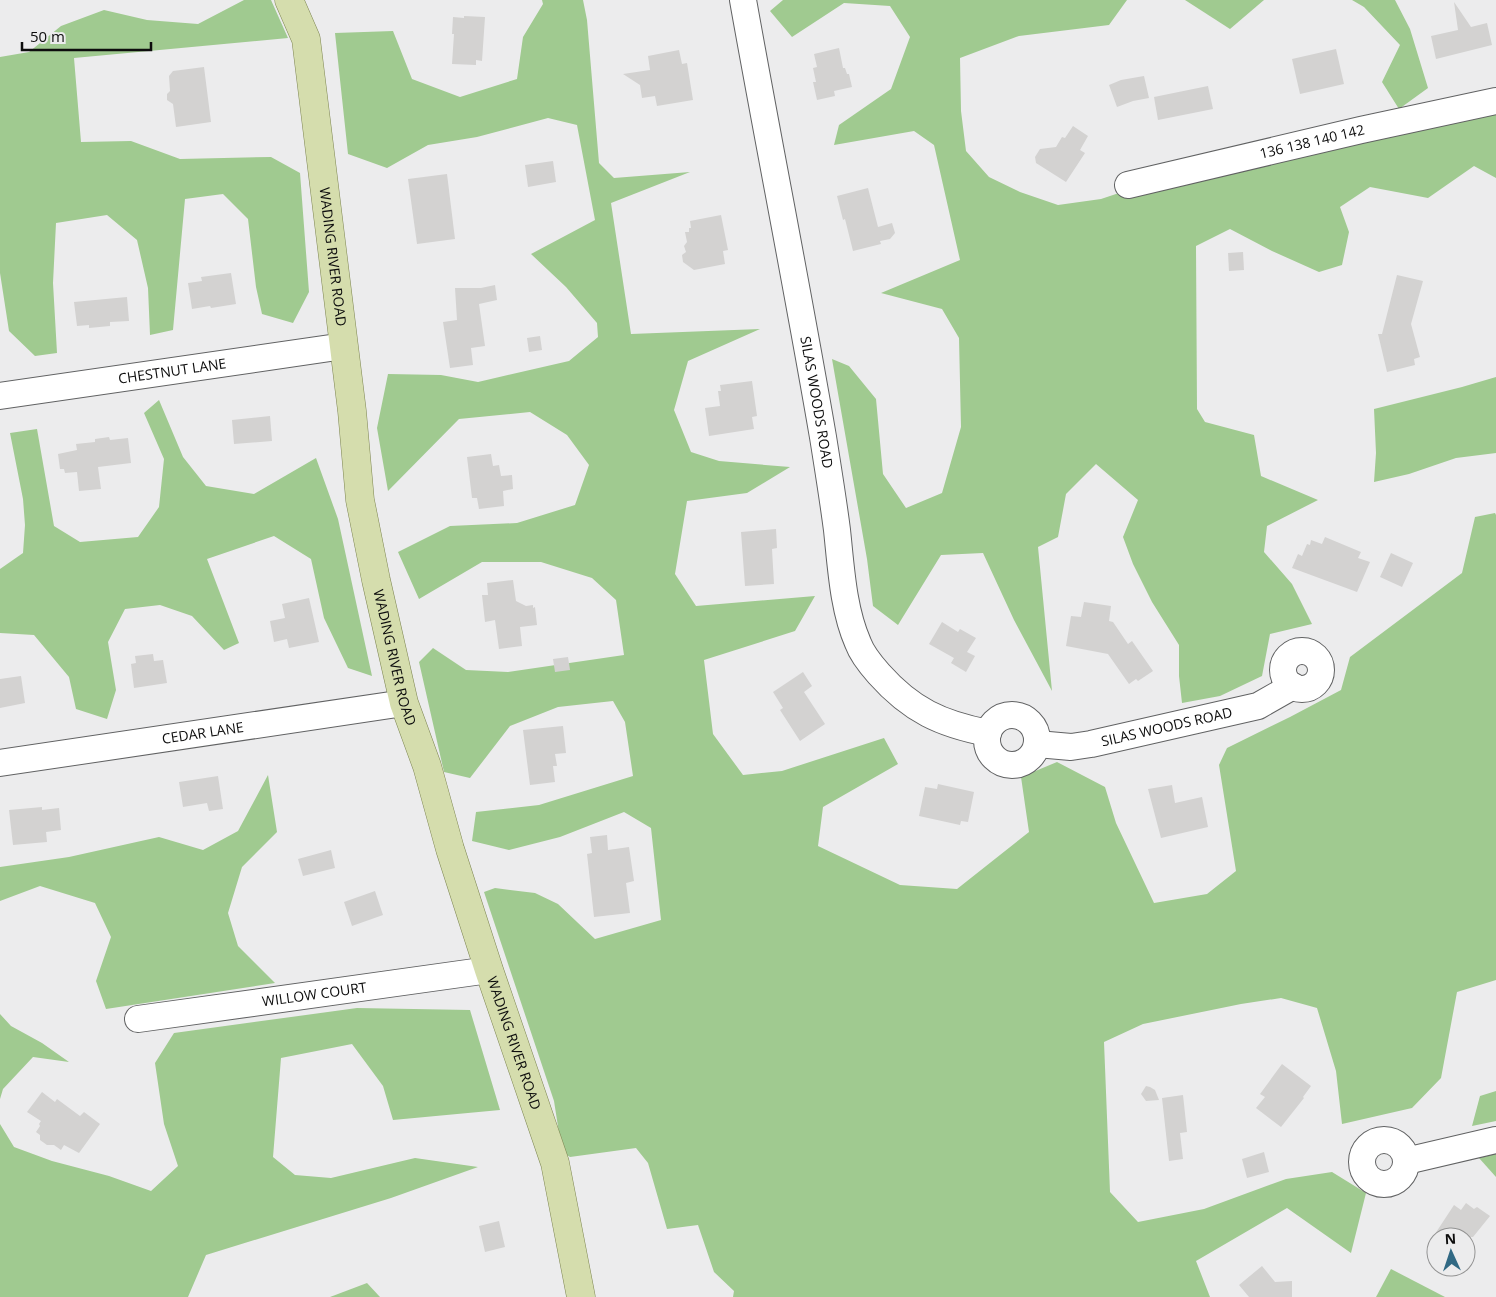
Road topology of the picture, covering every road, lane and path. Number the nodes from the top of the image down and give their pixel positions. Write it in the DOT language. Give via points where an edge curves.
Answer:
graph roads {
  1 [pos="289,0"];
  2 [pos="743,0"];
  3 [pos="1496,101"];
  4 [pos="1128,185"];
  5 [pos="344,346"];
  6 [pos="0,396"];
  7 [pos="1293,686"];
  8 [pos="404,703"];
  9 [pos="988,733"];
  10 [pos="1036,744"];
  11 [pos="0,762"];
  12 [pos="489,970"];
  13 [pos="138,1019"];
  14 [pos="1496,1140"];
  15 [pos="1406,1160"];
  16 [pos="581,1297"];
  1 -- 5 [label="main road, WADING RIVER ROAD" via="306,38"];
  2 -- 9 [label="street, SILAS WOODS ROAD" via="801,308 849,614 858,644 870,664 893,690 912,705 939,719"];
  3 -- 4 [label="street, 136 138 140 142"];
  5 -- 6 [label="street, CHESTNUT LANE"];
  5 -- 8 [label="main road, WADING RIVER ROAD" via="360,500"];
  7 -- 10 [label="street, SILAS WOODS ROAD" via="1258,706 1091,744 1071,747"];
  8 -- 11 [label="street, CEDAR LANE"];
  8 -- 12 [label="main road, WADING RIVER ROAD" via="427,766"];
  9 -- 10 [label="street" via="991,725 1004,716 1020,716 1027,719 1037,733"];
  9 -- 10 [label="street" via="989,749 1000,762 1008,764 1024,762"];
  12 -- 13 [label="street, WILLOW COURT"];
  12 -- 16 [label="main road, WADING RIVER ROAD" via="555,1164"];
  14 -- 15 [label="street"];
}
